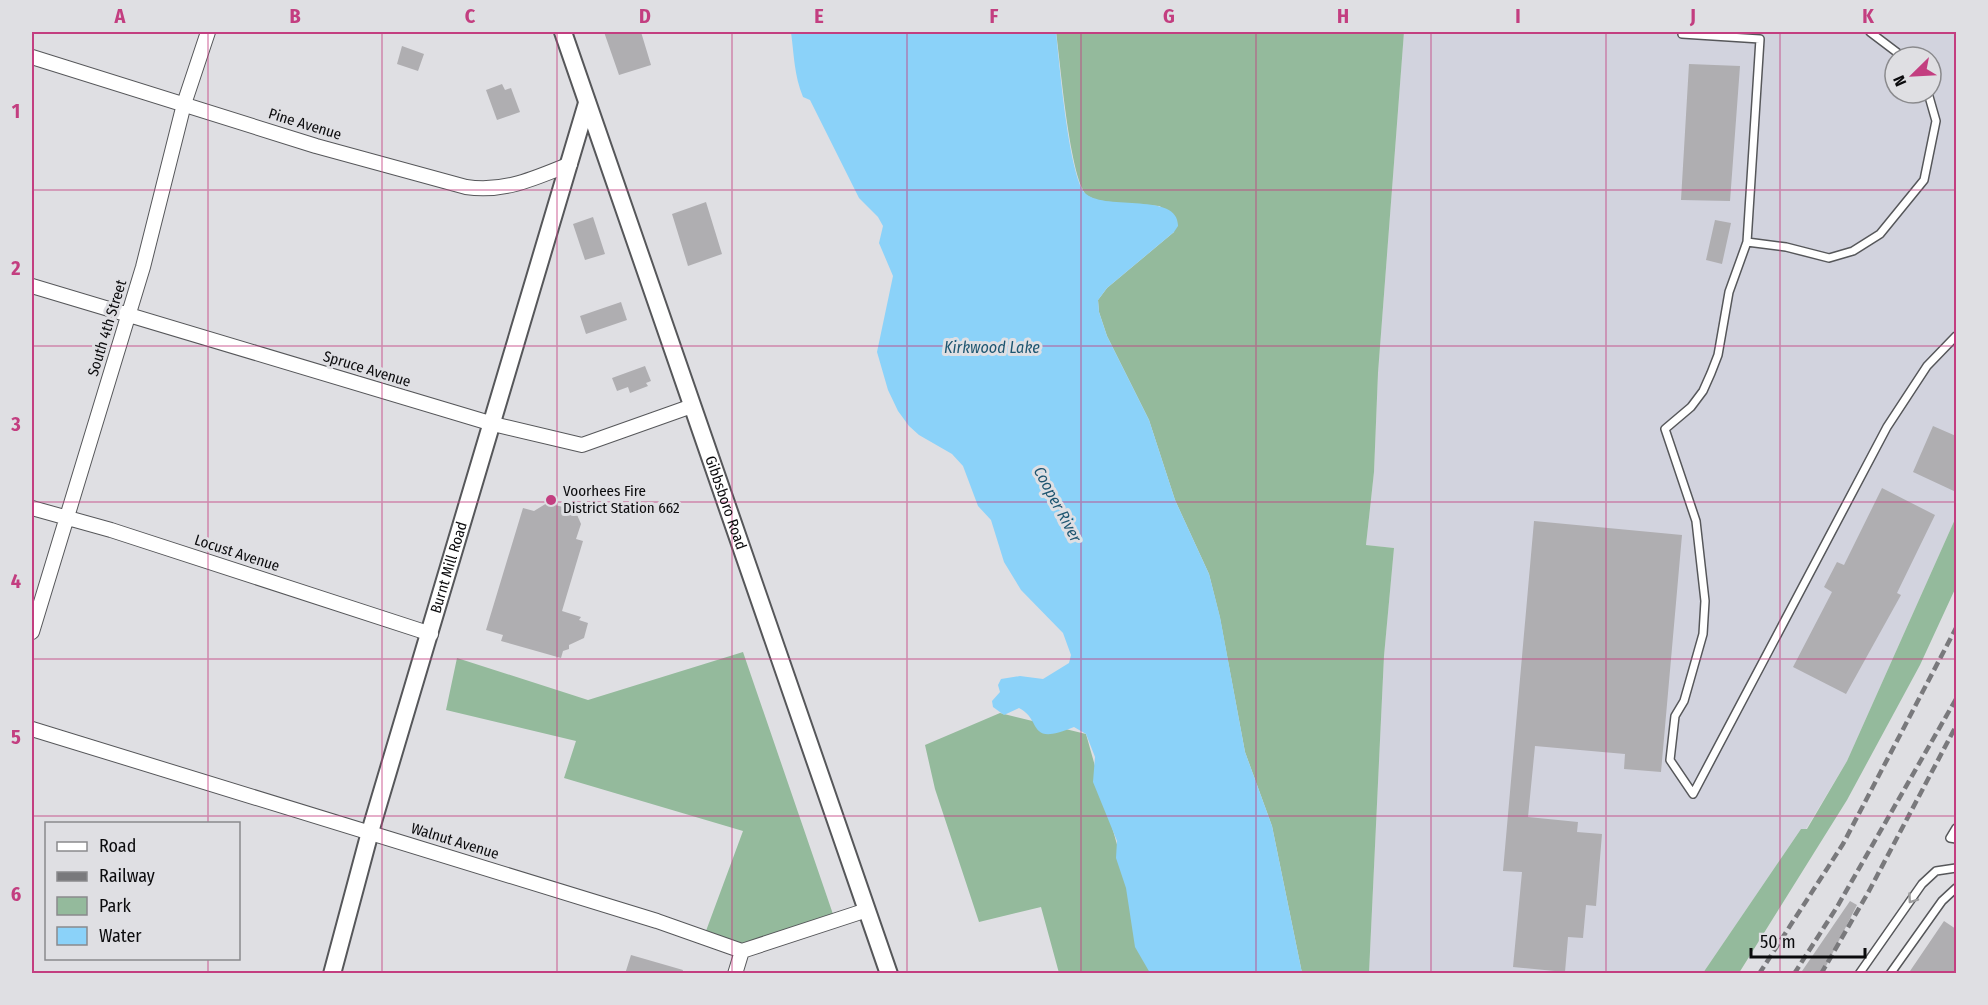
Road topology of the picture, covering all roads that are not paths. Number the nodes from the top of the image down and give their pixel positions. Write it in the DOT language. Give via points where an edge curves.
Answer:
graph roads {
  1 [pos="208,32"];
  2 [pos="563,32"];
  3 [pos="1870,32"];
  4 [pos="1682,34"];
  5 [pos="1761,35"];
  6 [pos="1887,45"];
  7 [pos="32,57"];
  8 [pos="587,103"];
  9 [pos="184,104"];
  10 [pos="1931,105"];
  11 [pos="570,164"];
  12 [pos="1747,242"];
  13 [pos="32,286"];
  14 [pos="128,315"];
  15 [pos="1956,336"];
  16 [pos="692,406"];
  17 [pos="493,424"];
  18 [pos="32,508"];
  19 [pos="67,517"];
  20 [pos="32,632"];
  21 [pos="431,634"];
  22 [pos="32,729"];
  23 [pos="1956,828"];
  24 [pos="370,832"];
  25 [pos="1956,839"];
  26 [pos="1956,868"];
  27 [pos="1956,888"];
  28 [pos="867,910"];
  29 [pos="742,951"];
  30 [pos="332,974"];
  31 [pos="735,974"];
  32 [pos="889,974"];
  33 [pos="1859,974"];
  34 [pos="1890,974"];
  1 -- 9 [label="street, South 4th Street"];
  2 -- 8 [label="street, Gibbsboro Road"];
  3 -- 6 [label="lane"];
  4 -- 5 [label="lane"];
  5 -- 12 [label="lane"];
  7 -- 9 [label="street, Pine Avenue"];
  8 -- 11 [label="street, Burnt Mill Road"];
  8 -- 16 [label="street, Gibbsboro Road"];
  9 -- 11 [label="street, Pine Avenue" via="316,146 485,190 518,185"];
  9 -- 14 [label="street, South 4th Street"];
  10 -- 12 [label="lane" via="1936,121 1924,180 1880,234 1853,251 1829,258"];
  11 -- 17 [label="street, Burnt Mill Road"];
  12 -- 15 [label="lane" via="1729,292 1711,373 1691,407 1665,429 1696,521 1705,601 1703,633 1684,701 1675,716 1670,760 1693,794 1887,427 1927,366"];
  13 -- 14 [label="street, Spruce Avenue"];
  14 -- 17 [label="street, Spruce Avenue"];
  14 -- 19 [label="street, South 4th Street"];
  16 -- 17 [label="street, Spruce Avenue" via="582,445"];
  16 -- 28 [label="street, Gibbsboro Road"];
  17 -- 21 [label="street, Burnt Mill Road"];
  18 -- 19 [label="street, Locust Avenue"];
  19 -- 20 [label="street, South 4th Street"];
  19 -- 21 [label="street, Locust Avenue"];
  21 -- 24 [label="street, Burnt Mill Road"];
  22 -- 24 [label="street, Walnut Avenue"];
  23 -- 25 [label="lane" via="1950,838"];
  24 -- 29 [label="street, Walnut Avenue"];
  24 -- 30 [label="street, Burnt Mill Road"];
  26 -- 33 [label="lane, one-way" via="1936,871 1922,884"];
  27 -- 34 [label="lane" via="1942,901"];
  28 -- 29 [label="street"];
  28 -- 32 [label="street, Gibbsboro Road"];
  29 -- 31 [label="street"];
}
